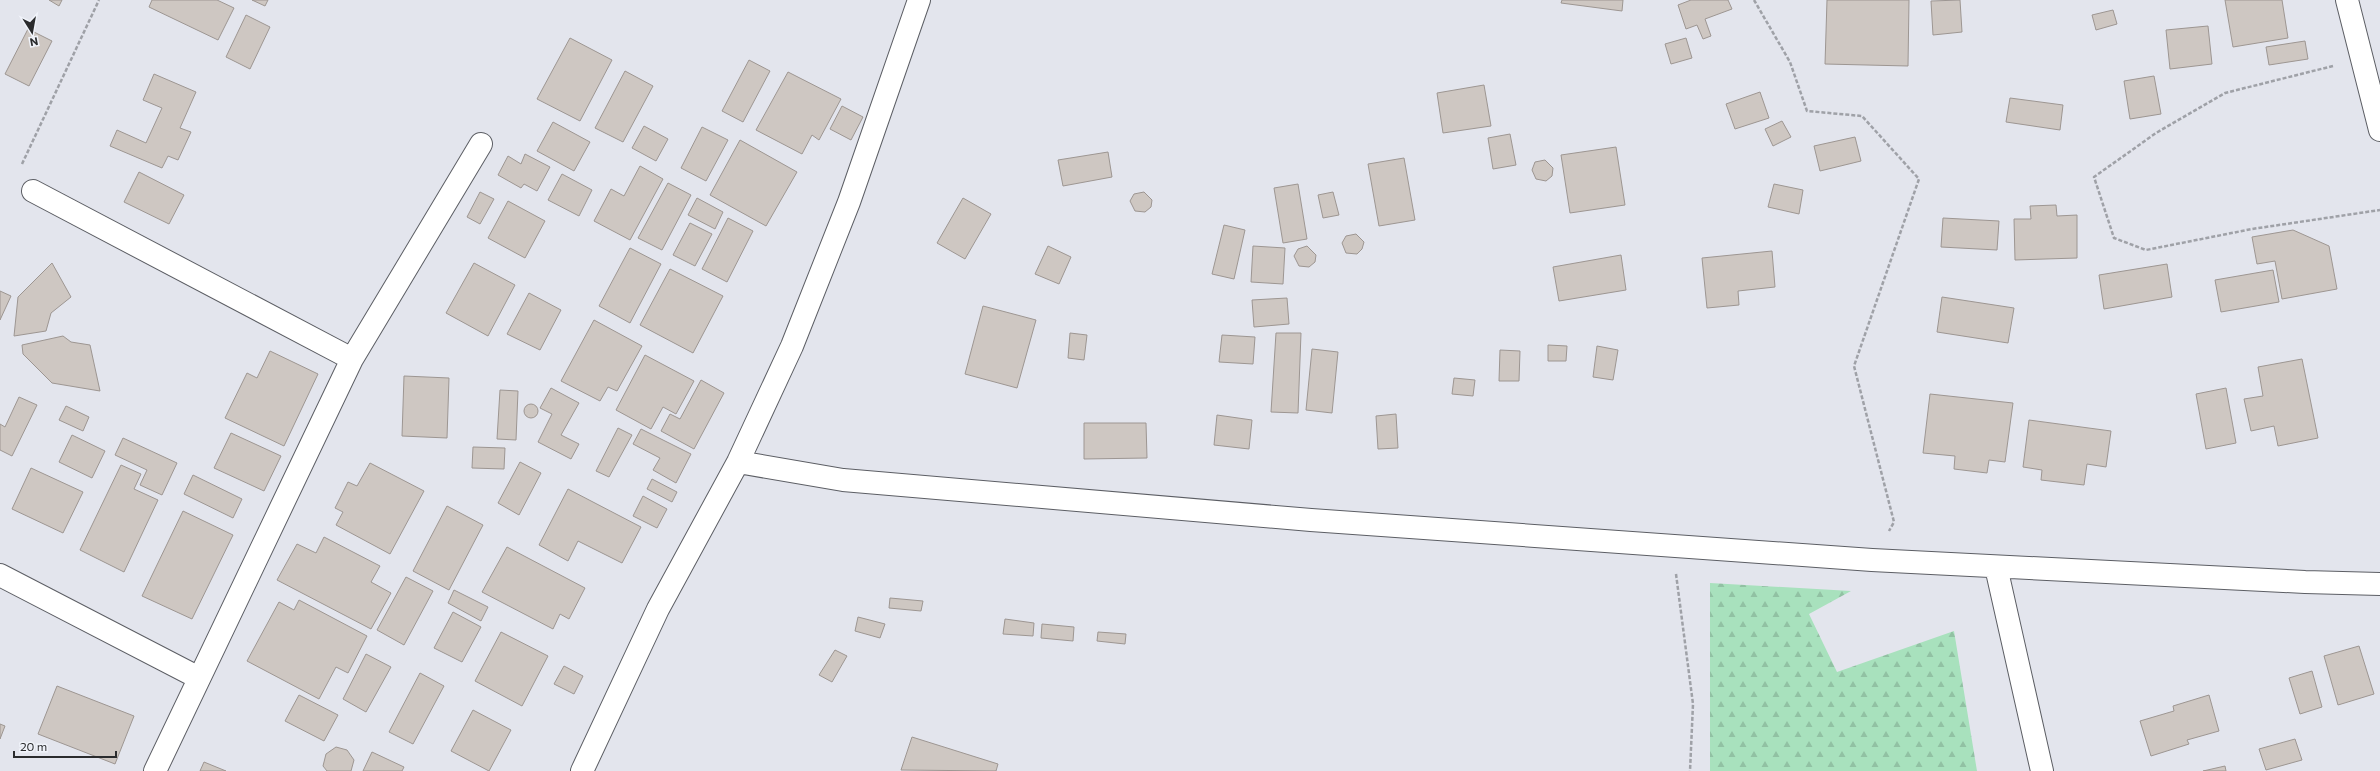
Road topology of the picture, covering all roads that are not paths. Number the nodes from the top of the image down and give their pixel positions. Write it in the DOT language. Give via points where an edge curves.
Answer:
graph roads {
  1 [pos="919,0"];
  2 [pos="2347,0"];
  3 [pos="2380,130"];
  4 [pos="481,144"];
  5 [pos="33,191"];
  6 [pos="352,359"];
  7 [pos="738,462"];
  8 [pos="1996,567"];
  9 [pos="0,575"];
  10 [pos="2380,584"];
  11 [pos="199,678"];
  12 [pos="155,771"];
  13 [pos="582,771"];
  14 [pos="2042,771"];
  1 -- 7 [label="street" via="840,224 792,346"];
  2 -- 3 [label="street"];
  4 -- 6 [label="street"];
  5 -- 6 [label="street"];
  6 -- 11 [label="street"];
  7 -- 8 [label="street" via="851,481 1311,520"];
  7 -- 13 [label="street" via="658,609"];
  8 -- 10 [label="street"];
  8 -- 14 [label="street"];
  9 -- 11 [label="street"];
  11 -- 12 [label="street"];
}
